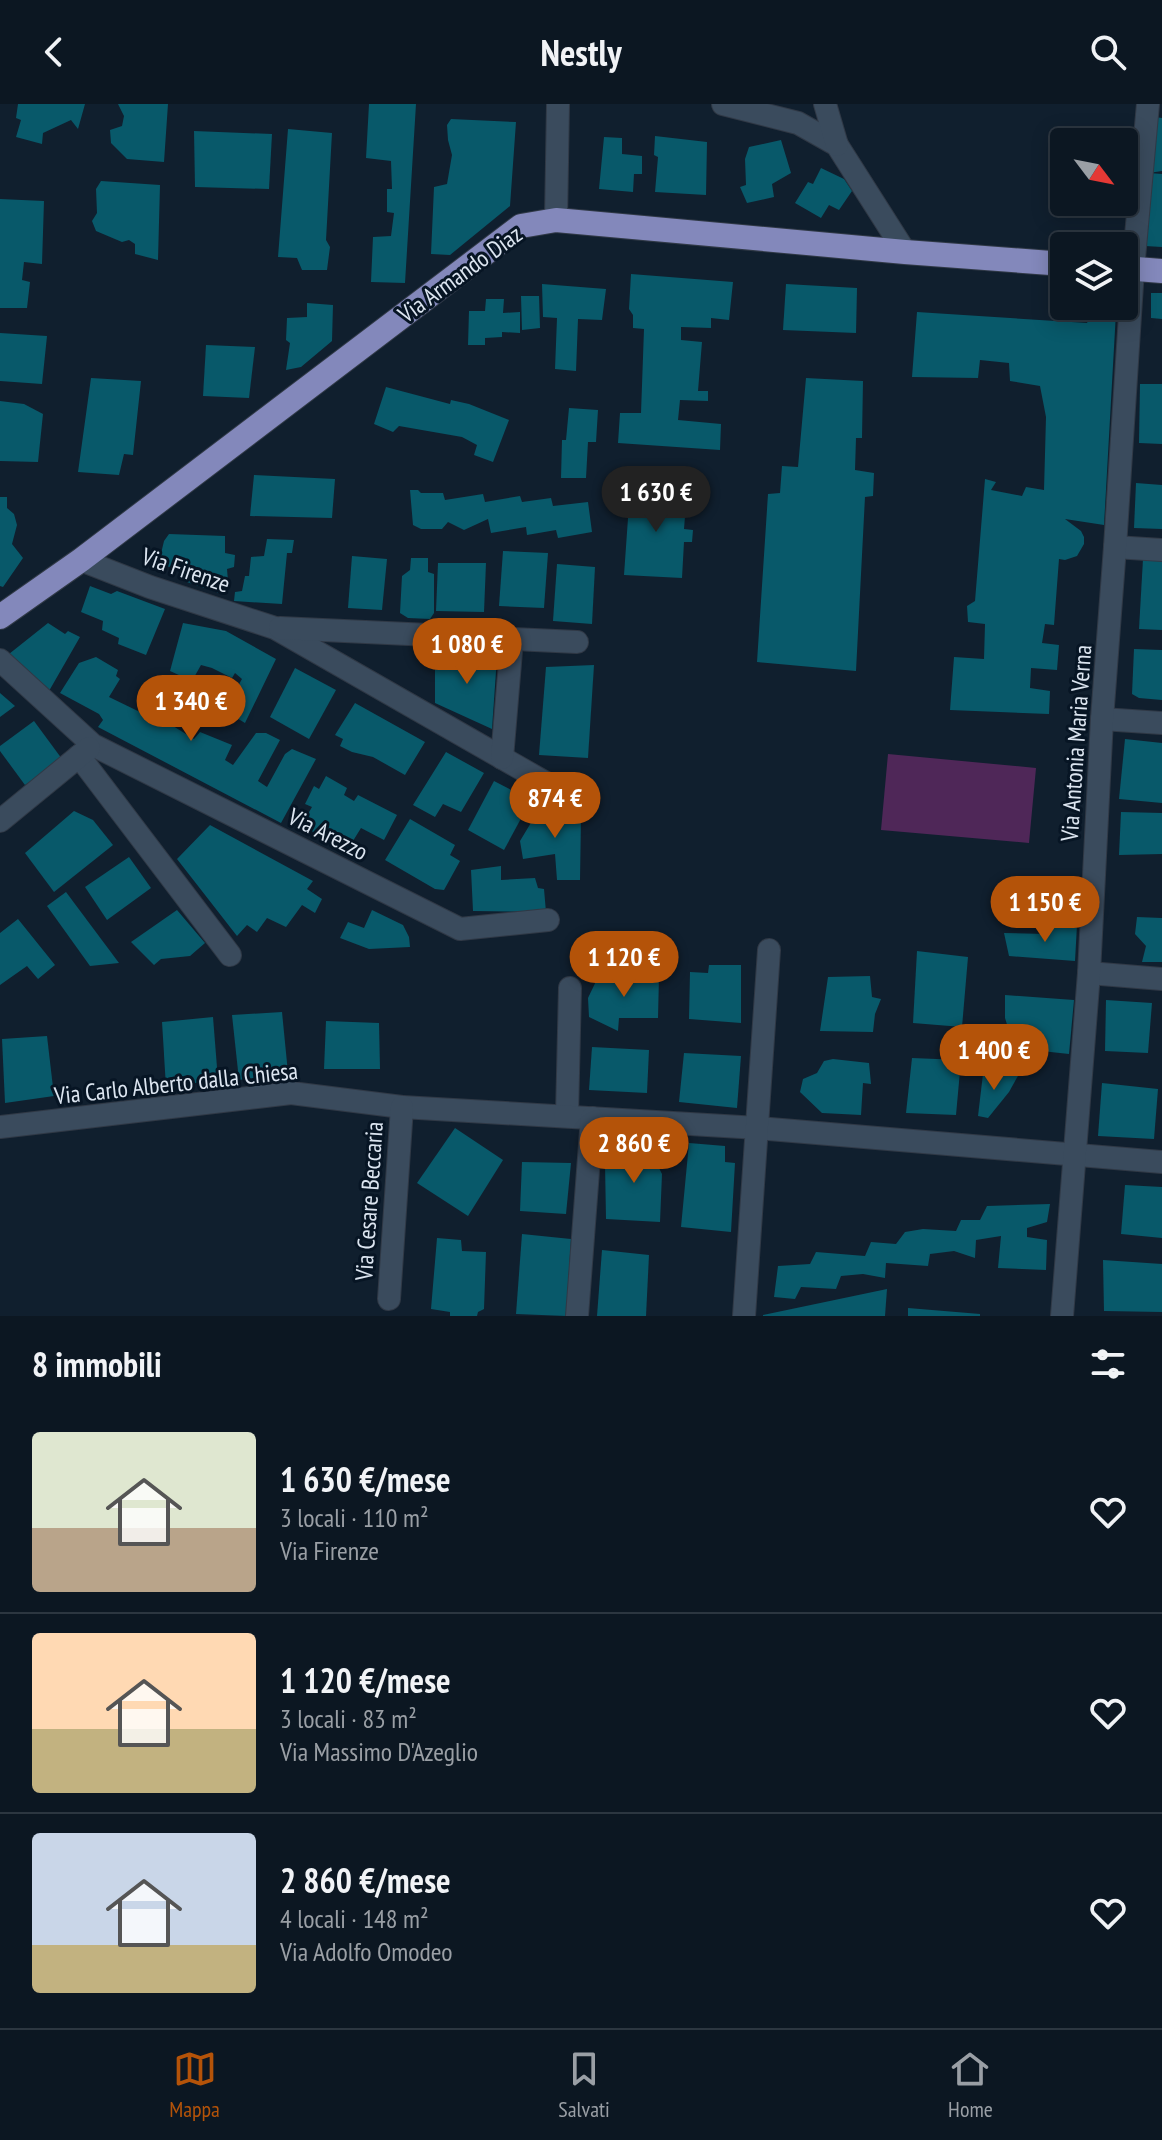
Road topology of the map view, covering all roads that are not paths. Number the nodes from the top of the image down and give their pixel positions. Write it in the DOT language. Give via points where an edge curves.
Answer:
graph roads {
  1 [pos="558,104"];
  2 [pos="723,104"];
  3 [pos="825,104"];
  4 [pos="1148,104"];
  5 [pos="837,145"];
  6 [pos="556,220"];
  7 [pos="1132,232"];
  8 [pos="905,252"];
  9 [pos="1050,263"];
  10 [pos="1138,269"];
  11 [pos="1162,271"];
  12 [pos="1126,320"];
  13 [pos="1115,547"];
  14 [pos="1162,550"];
  15 [pos="81,560"];
  16 [pos="2,614"];
  17 [pos="275,628"];
  18 [pos="512,639"];
  19 [pos="577,642"];
  20 [pos="0,660"];
  21 [pos="1102,719"];
  22 [pos="1162,723"];
  23 [pos="86,751"];
  24 [pos="502,758"];
  25 [pos="560,791"];
  26 [pos="0,821"];
  27 [pos="548,920"];
  28 [pos="769,950"];
  29 [pos="230,955"];
  30 [pos="1089,973"];
  31 [pos="1162,979"];
  32 [pos="570,988"];
  33 [pos="402,1107"];
  34 [pos="567,1116"];
  35 [pos="592,1118"];
  36 [pos="0,1127"];
  37 [pos="758,1128"];
  38 [pos="1075,1154"];
  39 [pos="1162,1162"];
  40 [pos="389,1299"];
  41 [pos="577,1316"];
  42 [pos="744,1316"];
  43 [pos="1062,1316"];
  1 -- 6 [label="street"];
  2 -- 5 [label="street" via="798,123"];
  3 -- 5 [label="street"];
  4 -- 7 [label="street, Via Antonia Maria Verna"];
  5 -- 8 [label="street"];
  6 -- 8 [label="main road, Via Armando Diaz"];
  6 -- 15 [label="main road, Via Armando Diaz" via="521,226 501,239"];
  8 -- 9 [label="main road, Via Armando Diaz"];
  10 -- 11 [label="main road"];
  12 -- 13 [label="street, Via Antonia Maria Verna"];
  13 -- 14 [label="street"];
  13 -- 21 [label="street, Via Antonia Maria Verna"];
  15 -- 16 [label="main road, Via Armando Diaz"];
  15 -- 17 [label="street, Via Firenze"];
  17 -- 18 [label="street, Via Firenze"];
  17 -- 24 [label="street, Via Firenze"];
  18 -- 19 [label="street, Via Firenze"];
  18 -- 24 [label="street"];
  20 -- 23 [label="street, Via Arezzo"];
  21 -- 22 [label="street"];
  21 -- 30 [label="street, Via Antonia Maria Verna"];
  23 -- 26 [label="street"];
  23 -- 27 [label="street, Via Arezzo" via="460,929"];
  23 -- 29 [label="street, Via Arezzo"];
  24 -- 25 [label="street, Via Firenze"];
  28 -- 37 [label="street"];
  30 -- 31 [label="street"];
  30 -- 38 [label="street, Via Antonia Maria Verna"];
  32 -- 34 [label="street"];
  33 -- 34 [label="street, Via Carlo Alberto dalla Chiesa"];
  33 -- 36 [label="street, Via Carlo Alberto dalla Chiesa" via="291,1093"];
  33 -- 40 [label="street, Via Cesare Beccaria"];
  34 -- 35 [label="street, Via Carlo Alberto dalla Chiesa"];
  35 -- 37 [label="street, Via Carlo Alberto dalla Chiesa"];
  35 -- 41 [label="street"];
  37 -- 38 [label="street, Via Carlo Alberto dalla Chiesa"];
  37 -- 42 [label="street"];
  38 -- 39 [label="street, Via Carlo Alberto dalla Chiesa"];
  38 -- 43 [label="street, Via Antonia Maria Verna"];
}
